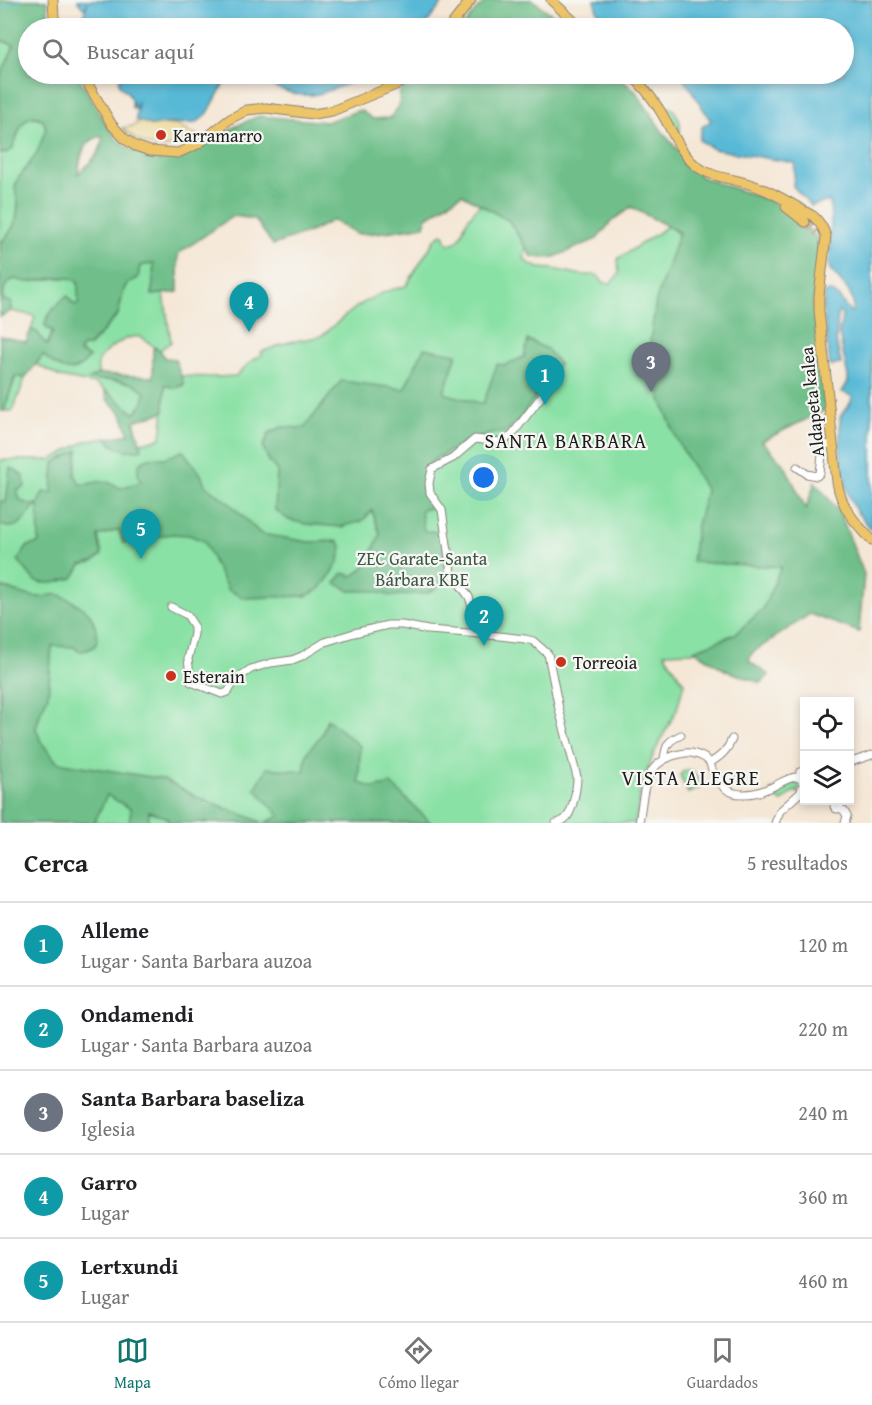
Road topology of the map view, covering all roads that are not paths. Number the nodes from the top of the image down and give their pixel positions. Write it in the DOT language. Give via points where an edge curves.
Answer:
graph roads {
  1 [pos="53,0"];
  2 [pos="551,0"];
  3 [pos="471,2"];
  4 [pos="55,18"];
  5 [pos="457,18"];
  6 [pos="570,18"];
  7 [pos="88,84"];
  8 [pos="398,84"];
  9 [pos="640,84"];
  10 [pos="768,192"];
  11 [pos="805,222"];
  12 [pos="817,232"];
  13 [pos="825,249"];
  14 [pos="560,372"];
  15 [pos="833,444"];
  16 [pos="797,467"];
  17 [pos="872,540"];
  18 [pos="171,607"];
  19 [pos="481,634"];
  20 [pos="681,735"];
  21 [pos="732,739"];
  22 [pos="872,755"];
  23 [pos="664,759"];
  24 [pos="854,760"];
  25 [pos="710,763"];
  26 [pos="732,777"];
  27 [pos="720,783"];
  28 [pos="840,808"];
  29 [pos="556,823"];
  30 [pos="639,823"];
  31 [pos="770,823"];
  32 [pos="776,823"];
  33 [pos="845,823"];
  1 -- 4 [label="highway"];
  2 -- 6 [label="highway"];
  3 -- 5 [label="highway"];
  7 -- 8 [label="highway" via="124,138 158,153 178,153 198,144 247,110 266,108 313,114 332,111"];
  9 -- 10 [label="highway" via="693,163 706,172"];
  10 -- 11 [label="highway"];
  10 -- 13 [label="highway" via="819,222 826,236"];
  12 -- 13 [label="highway"];
  13 -- 15 [label="highway, Aldapeta kalea" via="819,311"];
  14 -- 19 [label="street" via="511,436 500,442 475,439 432,469 430,493 442,510 451,572 469,597"];
  15 -- 16 [label="street" via="823,445 817,476"];
  15 -- 17 [label="highway, Aldapeta kalea" via="841,498 849,515"];
  18 -- 19 [label="street" via="187,615 194,626 188,659 191,682 222,694 251,669 292,660 325,642 354,633 395,625"];
  19 -- 29 [label="street" via="533,641 548,654 577,777 568,817"];
  20 -- 23 [label="street" via="669,741"];
  21 -- 25 [label="street" via="723,754"];
  22 -- 24 [label="street"];
  23 -- 25 [label="street" via="687,753"];
  23 -- 30 [label="street" via="651,771"];
  25 -- 27 [label="street"];
  26 -- 27 [label="street"];
  27 -- 32 [label="street" via="729,791 752,794 793,777 800,778 802,790 779,812"];
  28 -- 33 [label="street" via="847,816"];
  31 -- 32 [label="street"];
}
